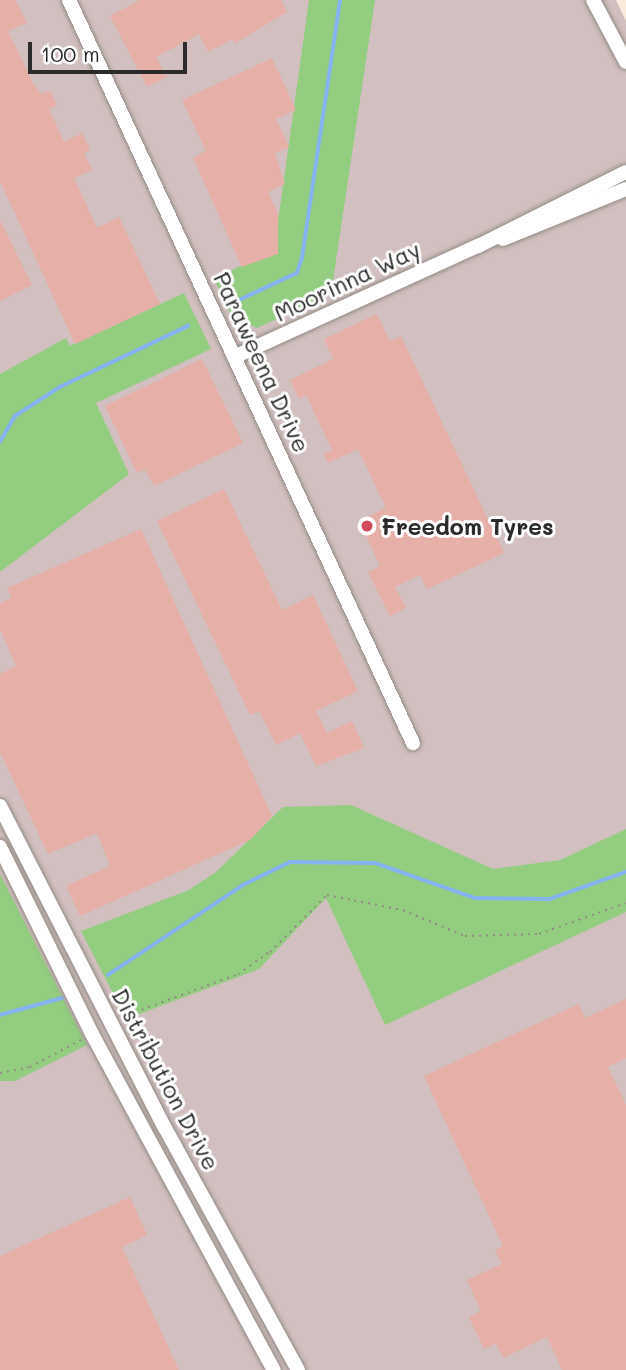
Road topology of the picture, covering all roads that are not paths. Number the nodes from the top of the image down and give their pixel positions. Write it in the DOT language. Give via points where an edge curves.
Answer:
graph roads {
  1 [pos="69,0"];
  2 [pos="593,0"];
  3 [pos="626,62"];
  4 [pos="626,172"];
  5 [pos="626,189"];
  6 [pos="478,246"];
  7 [pos="234,357"];
  8 [pos="413,743"];
  9 [pos="0,806"];
  10 [pos="0,847"];
  11 [pos="133,1068"];
  12 [pos="117,1079"];
  13 [pos="191,1176"];
  14 [pos="174,1185"];
  15 [pos="274,1370"];
  16 [pos="298,1370"];
  1 -- 7 [label="street, Paraweena Drive"];
  2 -- 3 [label="street"];
  4 -- 6 [label="street, Moorinna Way"];
  5 -- 6 [label="street, Moorinna Way" via="544,226"];
  6 -- 7 [label="street, Moorinna Way"];
  7 -- 8 [label="street, Paraweena Drive"];
  9 -- 11 [label="street, Distribution Drive"];
  10 -- 12 [label="street, Distribution Drive"];
  11 -- 12 [label="street"];
  11 -- 13 [label="street, Distribution Drive"];
  12 -- 14 [label="street, Distribution Drive"];
  13 -- 14 [label="street"];
  13 -- 16 [label="street, Distribution Drive"];
  14 -- 15 [label="street, Distribution Drive"];
}
